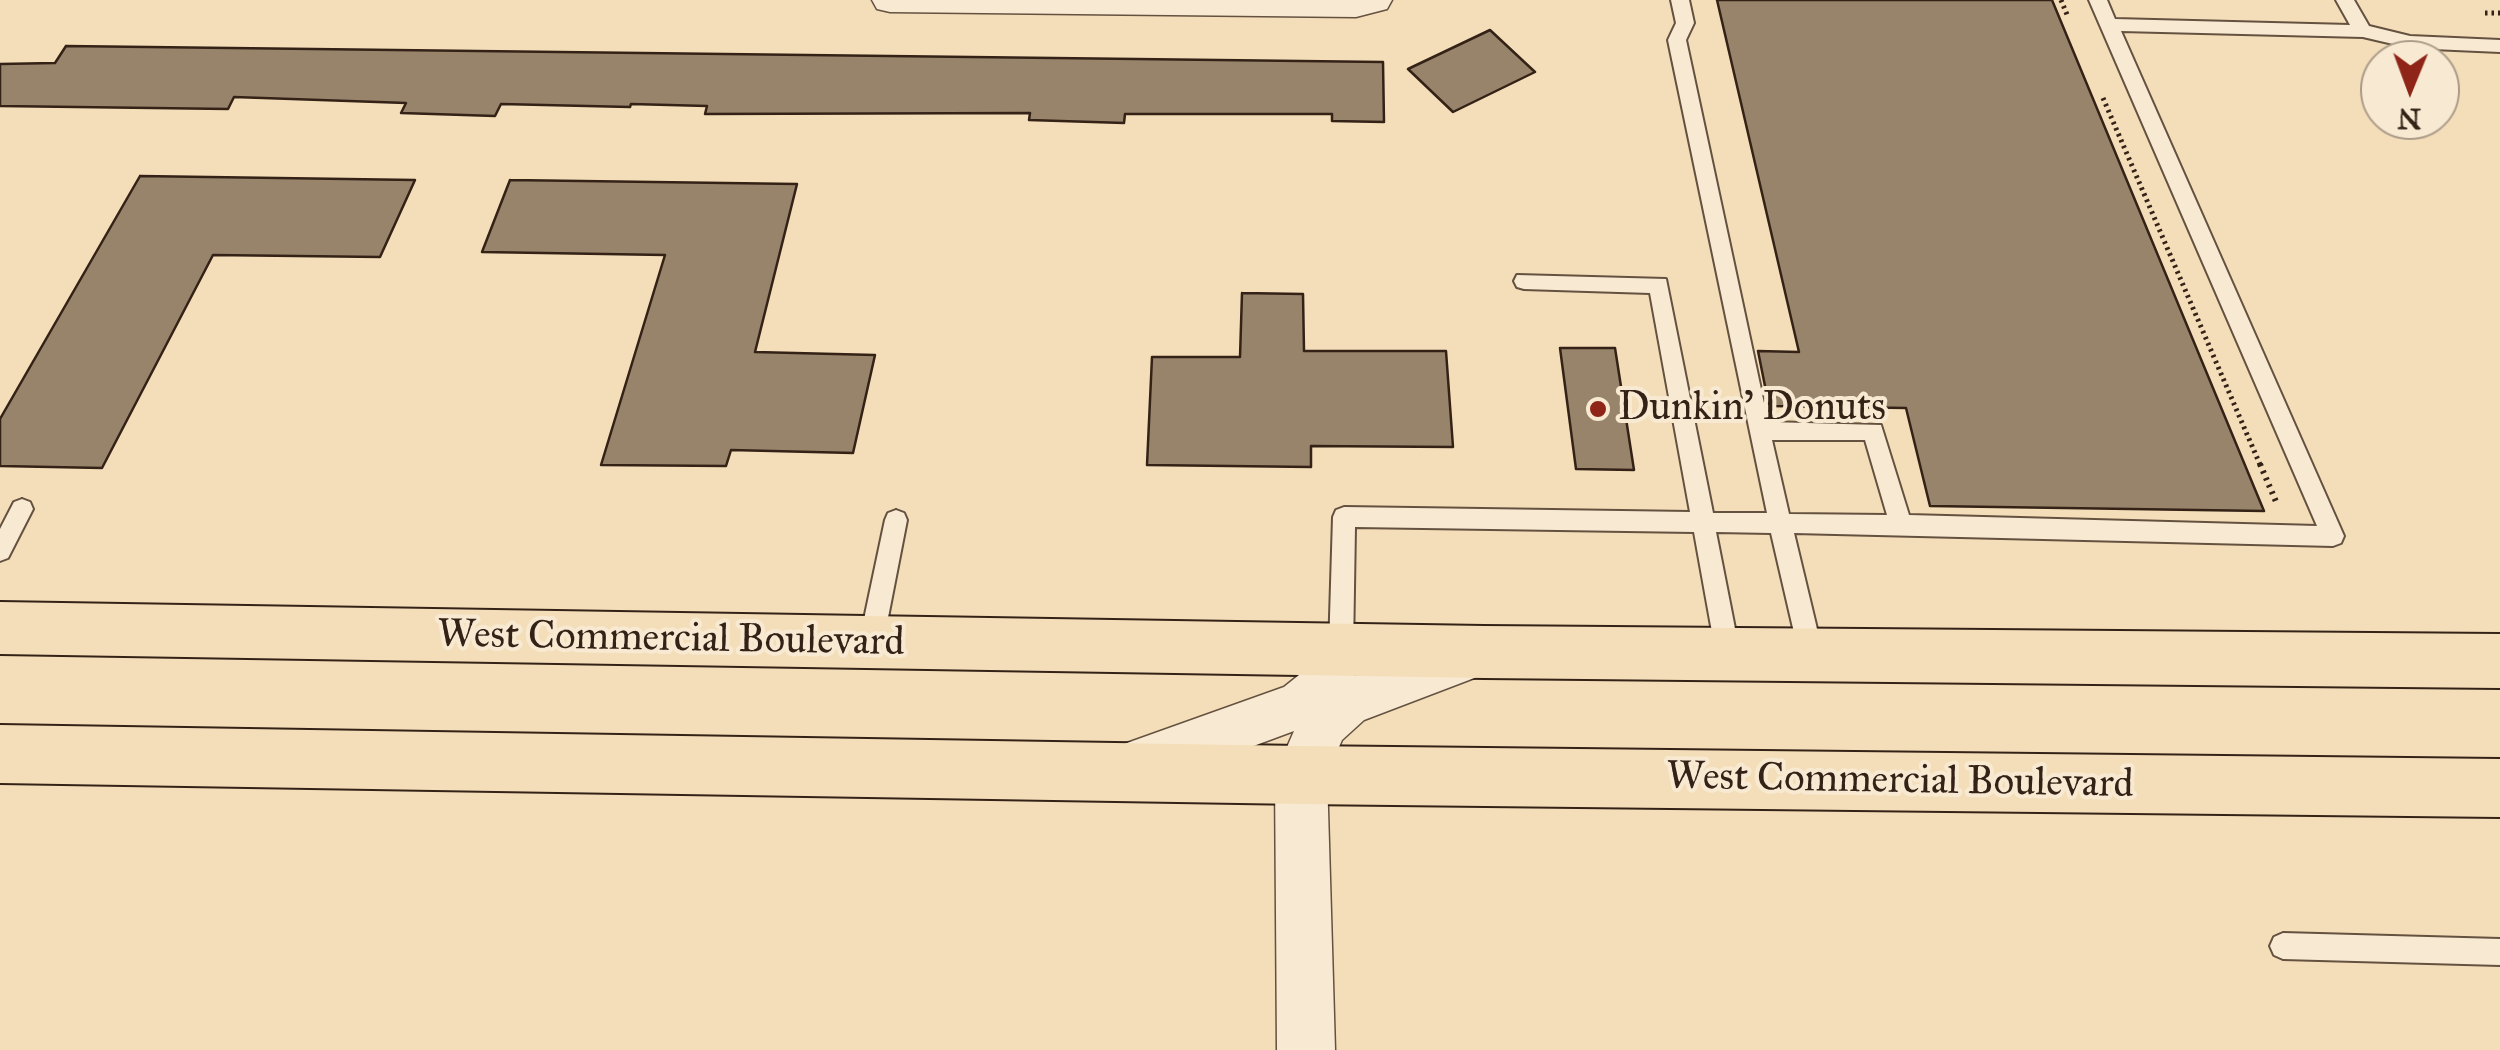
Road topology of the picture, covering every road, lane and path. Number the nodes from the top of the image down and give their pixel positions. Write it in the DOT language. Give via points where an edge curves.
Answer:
graph roads {
  1 [pos="890,0"];
  2 [pos="1374,0"];
  3 [pos="1680,0"];
  4 [pos="2061,0"];
  5 [pos="2098,0"];
  6 [pos="2345,0"];
  7 [pos="2068,18"];
  8 [pos="2109,26"];
  9 [pos="2363,31"];
  10 [pos="2497,51"];
  11 [pos="2099,89"];
  12 [pos="1524,282"];
  13 [pos="1759,432"];
  14 [pos="22,510"];
  15 [pos="2282,516"];
  16 [pos="896,520"];
  17 [pos="1705,522"];
  18 [pos="1780,524"];
  19 [pos="1902,524"];
  20 [pos="0,551"];
  21 [pos="0,628"];
  22 [pos="871,643"];
  23 [pos="1342,650"];
  24 [pos="1484,652"];
  25 [pos="1728,654"];
  26 [pos="1811,654"];
  27 [pos="2500,661"];
  28 [pos="0,754"];
  29 [pos="1114,772"];
  30 [pos="1301,774"];
  31 [pos="2500,788"];
  32 [pos="2283,946"];
  33 [pos="2500,952"];
  34 [pos="1306,1050"];
  1 -- 2 [label="street"];
  3 -- 13 [label="lane" via="1685,23 1677,40"];
  4 -- 7 [label="path"];
  5 -- 8 [label="lane"];
  6 -- 9 [label="lane"];
  8 -- 9 [label="lane"];
  8 -- 19 [label="lane" via="2333,536"];
  9 -- 10 [label="lane"];
  11 -- 15 [label="path"];
  12 -- 17 [label="lane" via="1659,285"];
  13 -- 18 [label="lane"];
  13 -- 19 [label="lane" via="1873,431"];
  14 -- 20 [label="lane"];
  16 -- 22 [label="lane"];
  17 -- 18 [label="lane"];
  17 -- 23 [label="lane" via="1344,517"];
  17 -- 25 [label="lane"];
  18 -- 19 [label="lane"];
  18 -- 26 [label="lane"];
  21 -- 22 [label="highway, West Commercial Boulevard"];
  22 -- 23 [label="highway, West Commercial Boulevard"];
  23 -- 24 [label="highway, West Commercial Boulevard"];
  23 -- 29 [label="street, West Commercial Boulevard" via="1322,688 1301,705"];
  24 -- 25 [label="highway, West Commercial Boulevard"];
  24 -- 30 [label="street, West Commercial Boulevard" via="1346,702 1324,723"];
  25 -- 26 [label="highway, West Commercial Boulevard"];
  26 -- 27 [label="highway, West Commercial Boulevard"];
  28 -- 29 [label="highway, West Commercial Boulevard"];
  29 -- 30 [label="highway, West Commercial Boulevard"];
  30 -- 31 [label="highway, West Commercial Boulevard"];
  30 -- 34 [label="street"];
  32 -- 33 [label="lane"];
}
